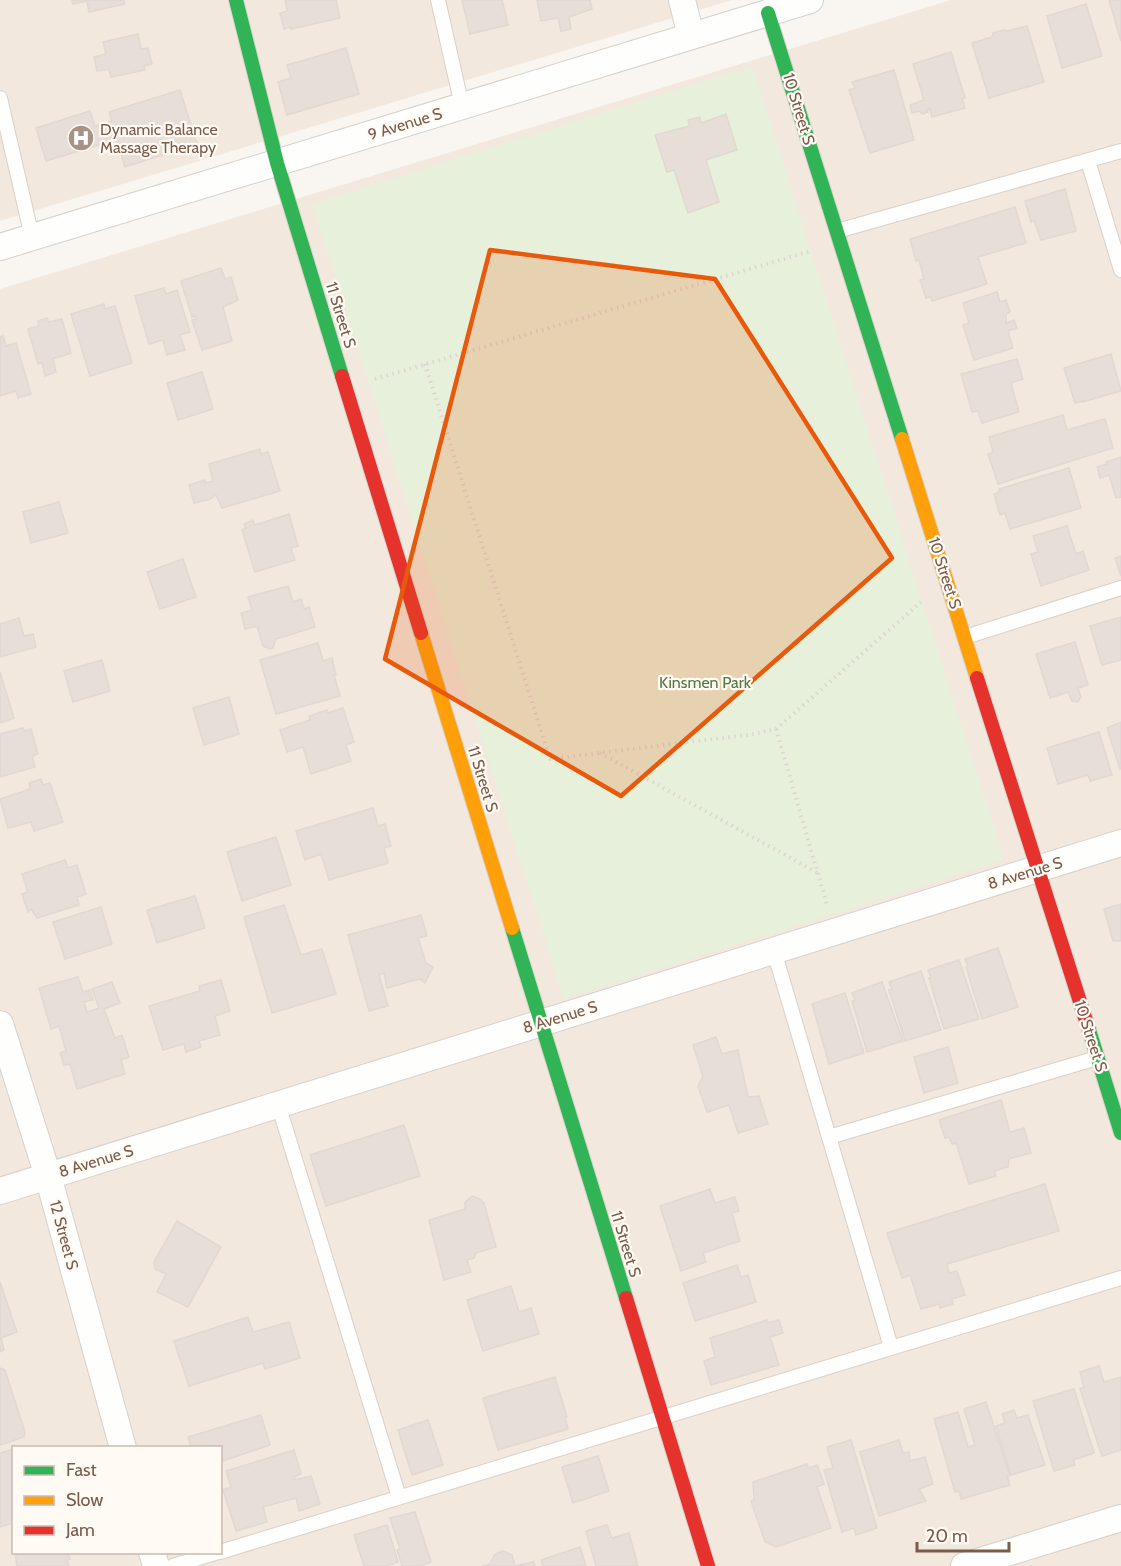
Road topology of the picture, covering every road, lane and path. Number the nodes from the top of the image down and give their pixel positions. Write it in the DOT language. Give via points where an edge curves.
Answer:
graph roads {
  1 [pos="236,0"];
  2 [pos="438,0"];
  3 [pos="682,0"];
  4 [pos="810,0"];
  5 [pos="768,13"];
  6 [pos="691,36"];
  7 [pos="0,98"];
  8 [pos="462,106"];
  9 [pos="1121,151"];
  10 [pos="1088,161"];
  11 [pos="277,163"];
  12 [pos="839,236"];
  13 [pos="32,237"];
  14 [pos="0,247"];
  15 [pos="1121,270"];
  16 [pos="425,364"];
  17 [pos="346,388"];
  18 [pos="946,579"];
  19 [pos="1121,588"];
  20 [pos="965,637"];
  21 [pos="776,729"];
  22 [pos="600,753"];
  23 [pos="1121,843"];
  24 [pos="1038,869"];
  25 [pos="818,873"];
  26 [pos="835,932"];
  27 [pos="774,951"];
  28 [pos="541,1023"];
  29 [pos="0,1024"];
  30 [pos="1097,1058"];
  31 [pos="278,1104"];
  32 [pos="1121,1133"];
  33 [pos="829,1137"];
  34 [pos="48,1176"];
  35 [pos="0,1191"];
  36 [pos="1121,1278"];
  37 [pos="891,1347"];
  38 [pos="662,1417"];
  39 [pos="122,1446"];
  40 [pos="399,1497"];
  41 [pos="1121,1518"];
  42 [pos="222,1551"];
  43 [pos="212,1554"];
  44 [pos="968,1565"];
  45 [pos="173,1566"];
  46 [pos="708,1566"];
  1 -- 11 [label="street, 11 Street S"];
  2 -- 8 [label="lane"];
  3 -- 6 [label="street"];
  4 -- 5 [label="street, 9 Avenue S"];
  5 -- 6 [label="street, 9 Avenue S"];
  5 -- 12 [label="street, 10 Street S"];
  6 -- 8 [label="street, 9 Avenue S"];
  7 -- 13 [label="lane"];
  8 -- 11 [label="street, 9 Avenue S"];
  9 -- 10 [label="lane"];
  10 -- 12 [label="lane"];
  10 -- 15 [label="lane"];
  11 -- 13 [label="street, 9 Avenue S"];
  11 -- 17 [label="street, 11 Street S"];
  12 -- 16 [label="path"];
  12 -- 18 [label="street, 10 Street S"];
  13 -- 14 [label="street, 9 Avenue S"];
  16 -- 17 [label="path"];
  16 -- 22 [label="path" via="550,759"];
  17 -- 28 [label="street, 11 Street S"];
  18 -- 20 [label="street, 10 Street S"];
  18 -- 21 [label="path"];
  19 -- 20 [label="lane"];
  20 -- 24 [label="street, 10 Street S"];
  21 -- 22 [label="path"];
  21 -- 25 [label="path"];
  22 -- 25 [label="path"];
  23 -- 24 [label="street, 8 Avenue S"];
  24 -- 26 [label="street, 8 Avenue S"];
  24 -- 30 [label="street, 10 Street S"];
  25 -- 26 [label="path"];
  26 -- 27 [label="street, 8 Avenue S"];
  27 -- 28 [label="street, 8 Avenue S"];
  27 -- 33 [label="lane"];
  28 -- 31 [label="street, 8 Avenue S"];
  28 -- 38 [label="street, 11 Street S"];
  29 -- 34 [label="street, 12 Street S"];
  30 -- 32 [label="street, 10 Street S"];
  30 -- 33 [label="lane"];
  31 -- 34 [label="street, 8 Avenue S"];
  31 -- 40 [label="lane"];
  33 -- 37 [label="lane"];
  34 -- 35 [label="street, 8 Avenue S"];
  34 -- 39 [label="street, 12 Street S"];
  36 -- 37 [label="lane"];
  37 -- 38 [label="lane"];
  38 -- 40 [label="lane"];
  38 -- 46 [label="street, 11 Street S"];
  40 -- 42 [label="lane"];
  41 -- 44 [label="street"];
  43 -- 45 [label="lane"];
}
